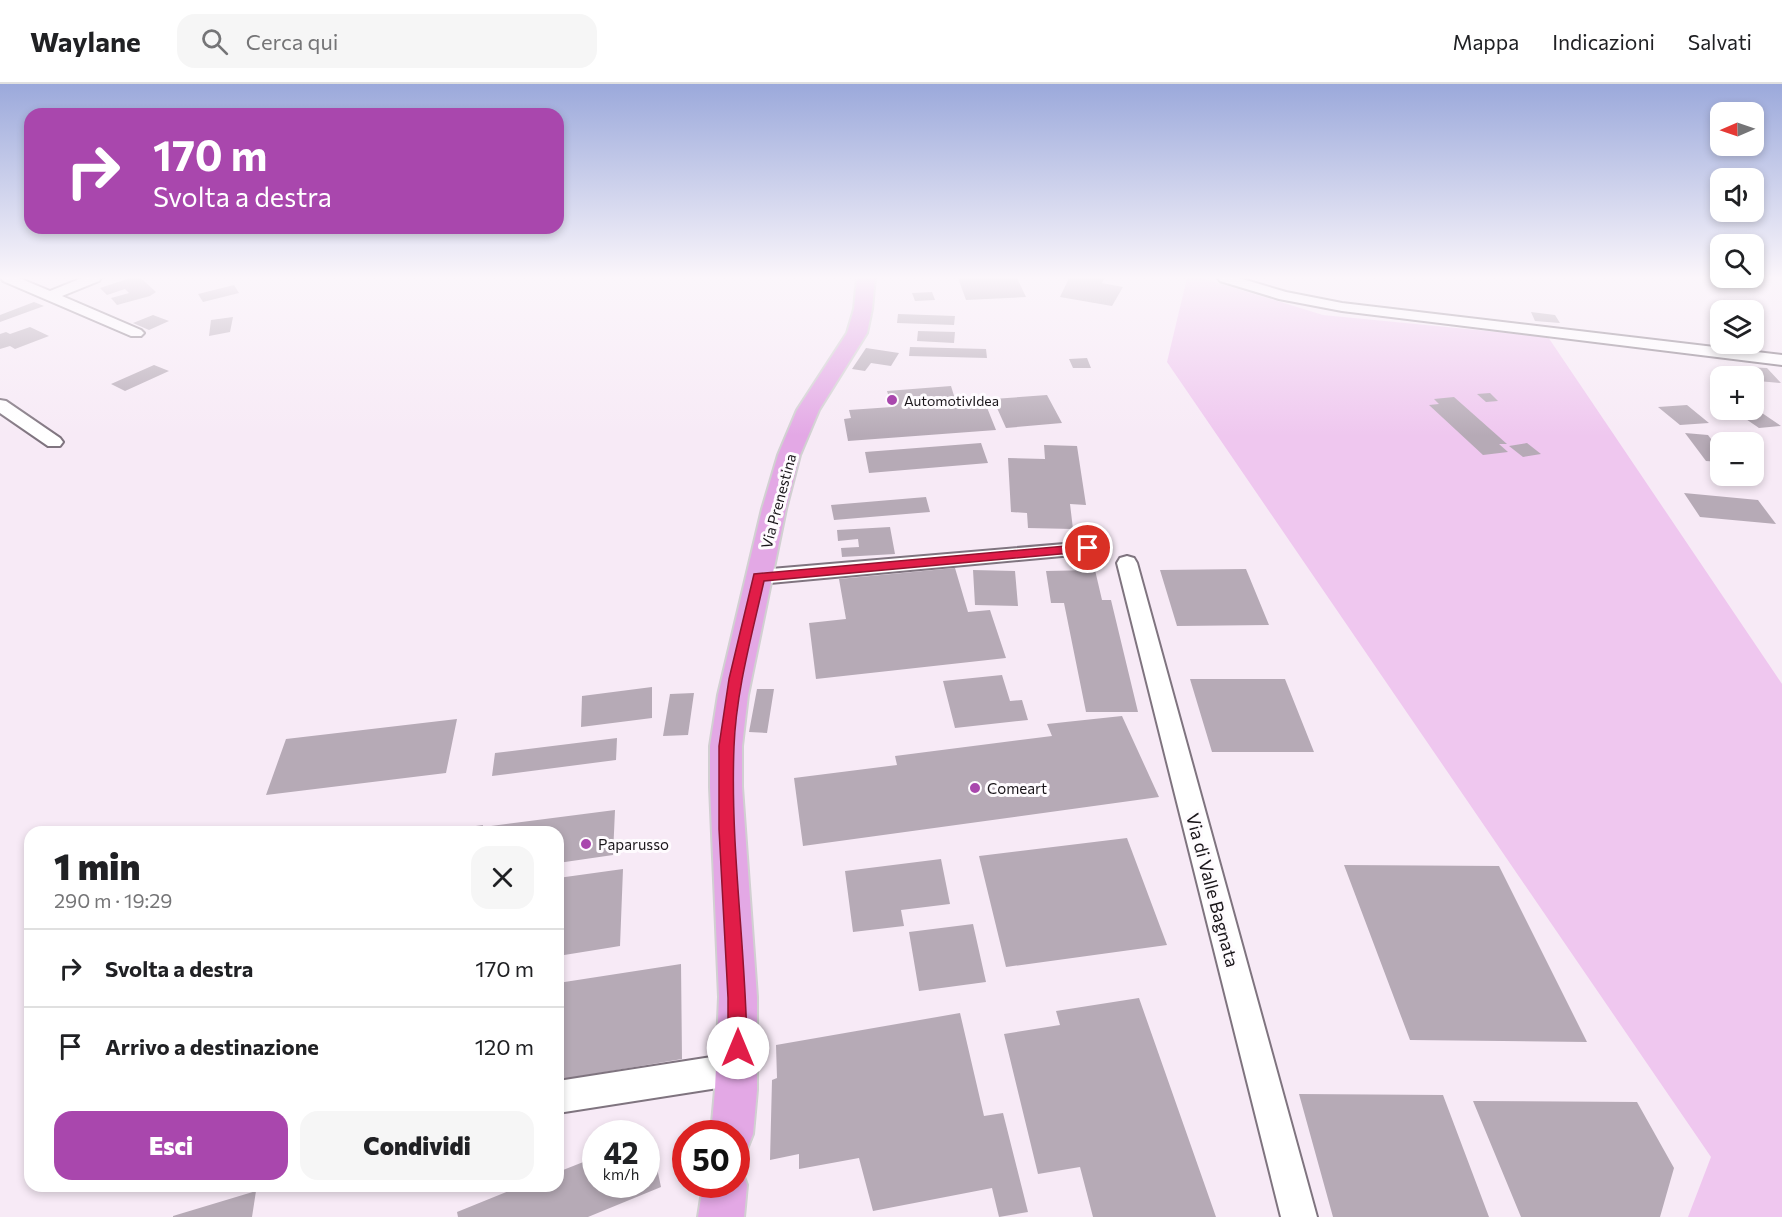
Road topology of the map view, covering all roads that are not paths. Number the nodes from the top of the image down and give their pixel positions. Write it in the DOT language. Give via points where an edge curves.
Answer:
graph roads {
  1 [pos="130,331"];
  2 [pos="858,331"];
  3 [pos="1540,331"];
  4 [pos="135,333"];
  5 [pos="1782,360"];
  6 [pos="0,405"];
  7 [pos="54,442"];
  8 [pos="1088,548"];
  9 [pos="1127,563"];
  10 [pos="759,577"];
  11 [pos="737,1069"];
  12 [pos="564,1096"];
  13 [pos="733,1120"];
  14 [pos="723,1198"];
  15 [pos="721,1217"];
  16 [pos="1299,1217"];
  1 -- 4 [label="street"];
  2 -- 10 [label="main road, Via Prenestina" via="808,410 789,456"];
  3 -- 5 [label="street"];
  6 -- 7 [label="street"];
  8 -- 10 [label="street"];
  9 -- 16 [label="street, Via di Valle Bagnata"];
  10 -- 11 [label="main road, Via Prenestina" via="736,679 726,746 728,852 738,998"];
  11 -- 12 [label="street"];
  11 -- 13 [label="main road, Via Prenestina"];
  14 -- 15 [label="main road"];
}
